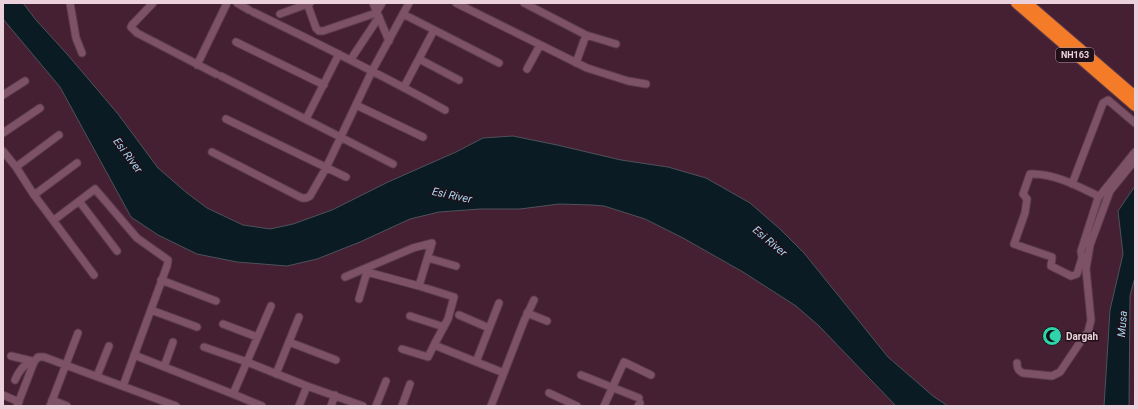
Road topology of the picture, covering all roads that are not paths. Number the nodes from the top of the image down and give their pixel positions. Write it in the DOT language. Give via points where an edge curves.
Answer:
graph roads {
  1 [pos="70,3"];
  2 [pos="153,3"];
  3 [pos="227,3"];
  4 [pos="236,3"];
  5 [pos="308,3"];
  6 [pos="373,3"];
  7 [pos="382,3"];
  8 [pos="409,3"];
  9 [pos="456,3"];
  10 [pos="524,3"];
  11 [pos="1016,3"];
  12 [pos="1027,3"];
  13 [pos="280,14"];
  14 [pos="403,14"];
  15 [pos="378,15"];
  16 [pos="434,30"];
  17 [pos="586,35"];
  18 [pos="389,41"];
  19 [pos="236,42"];
  20 [pos="616,44"];
  21 [pos="540,45"];
  22 [pos="82,53"];
  23 [pos="340,54"];
  24 [pos="353,56"];
  25 [pos="419,59"];
  26 [pos="499,63"];
  27 [pos="576,63"];
  28 [pos="197,65"];
  29 [pos="527,69"];
  30 [pos="372,71"];
  31 [pos="459,80"];
  32 [pos="25,81"];
  33 [pos="646,84"];
  34 [pos="324,85"];
  35 [pos="404,87"];
  36 [pos="3,95"];
  37 [pos="1135,96"];
  38 [pos="356,105"];
  39 [pos="1135,106"];
  40 [pos="40,108"];
  41 [pos="445,110"];
  42 [pos="226,119"];
  43 [pos="306,120"];
  44 [pos="1135,123"];
  45 [pos="3,133"];
  46 [pos="59,135"];
  47 [pos="423,137"];
  48 [pos="340,138"];
  49 [pos="3,151"];
  50 [pos="212,152"];
  51 [pos="1135,152"];
  52 [pos="1135,160"];
  53 [pos="77,163"];
  54 [pos="393,164"];
  55 [pos="16,166"];
  56 [pos="326,168"];
  57 [pos="346,177"];
  58 [pos="1072,184"];
  59 [pos="34,195"];
  60 [pos="1098,198"];
  61 [pos="79,201"];
  62 [pos="54,220"];
  63 [pos="117,251"];
  64 [pos="428,258"];
  65 [pos="456,266"];
  66 [pos="366,270"];
  67 [pos="94,275"];
  68 [pos="345,277"];
  69 [pos="161,280"];
  70 [pos="419,286"];
  71 [pos="359,299"];
  72 [pos="534,300"];
  73 [pos="216,301"];
  74 [pos="499,303"];
  75 [pos="271,306"];
  76 [pos="151,310"];
  77 [pos="527,313"];
  78 [pos="459,315"];
  79 [pos="410,316"];
  80 [pos="299,317"];
  81 [pos="546,321"];
  82 [pos="223,324"];
  83 [pos="197,327"];
  84 [pos="444,327"];
  85 [pos="489,328"];
  86 [pos="78,333"];
  87 [pos="257,337"];
  88 [pos="173,342"];
  89 [pos="289,342"];
  90 [pos="434,345"];
  91 [pos="109,346"];
  92 [pos="204,348"];
  93 [pos="402,349"];
  94 [pos="134,355"];
  95 [pos="11,356"];
  96 [pos="336,360"];
  97 [pos="32,362"];
  98 [pos="247,362"];
  99 [pos="476,362"];
  100 [pos="1017,363"];
  101 [pos="65,365"];
  102 [pos="164,367"];
  103 [pos="504,373"];
  104 [pos="276,374"];
  105 [pos="581,375"];
  106 [pos="651,375"];
  107 [pos="97,376"];
  108 [pos="15,380"];
  109 [pos="386,381"];
  110 [pos="410,384"];
  111 [pos="123,386"];
  112 [pos="307,386"];
  113 [pos="612,387"];
  114 [pos="549,393"];
  115 [pos="234,394"];
  116 [pos="3,395"];
  117 [pos="335,395"];
  118 [pos="639,402"];
  119 [pos="51,403"];
  120 [pos="18,404"];
  121 [pos="66,406"];
  122 [pos="173,406"];
  123 [pos="262,406"];
  124 [pos="299,406"];
  125 [pos="331,406"];
  126 [pos="363,406"];
  127 [pos="376,406"];
  128 [pos="402,406"];
  129 [pos="491,406"];
  130 [pos="577,406"];
  131 [pos="604,406"];
  1 -- 22 [label="street" via="76,38"];
  2 -- 28 [label="street" via="132,25 132,30"];
  3 -- 28 [label="street"];
  4 -- 23 [label="street"];
  5 -- 13 [label="street"];
  5 -- 15 [label="street" via="319,31"];
  6 -- 15 [label="street"];
  7 -- 15 [label="street"];
  8 -- 14 [label="street"];
  9 -- 21 [label="street"];
  10 -- 17 [label="street"];
  11 -- 39 [label="highway, NH163"];
  12 -- 37 [label="highway, NH163"];
  14 -- 16 [label="street"];
  14 -- 18 [label="street"];
  15 -- 18 [label="street"];
  15 -- 24 [label="street"];
  16 -- 25 [label="street"];
  16 -- 26 [label="street"];
  17 -- 20 [label="street"];
  17 -- 27 [label="street"];
  18 -- 30 [label="street"];
  19 -- 34 [label="street"];
  21 -- 27 [label="street"];
  21 -- 29 [label="street"];
  23 -- 30 [label="street"];
  23 -- 34 [label="street"];
  25 -- 31 [label="street"];
  25 -- 35 [label="street"];
  27 -- 33 [label="street" via="628,81"];
  28 -- 43 [label="street"];
  30 -- 35 [label="street"];
  30 -- 38 [label="street"];
  32 -- 36 [label="street"];
  34 -- 43 [label="street"];
  35 -- 41 [label="street"];
  38 -- 47 [label="street"];
  38 -- 48 [label="street"];
  40 -- 45 [label="street"];
  42 -- 56 [label="street"];
  43 -- 48 [label="street"];
  44 -- 58 [label="street" via="1108,100 1103,103"];
  46 -- 55 [label="street"];
  48 -- 54 [label="street"];
  48 -- 56 [label="street"];
  49 -- 55 [label="street"];
  50 -- 56 [label="street" via="302,198 310,196"];
  51 -- 60 [label="street"];
  52 -- 100 [label="street" via="1110,191 1090,246 1086,269 1091,320 1088,332 1060,372 1052,376 1020,372"];
  53 -- 59 [label="street"];
  55 -- 59 [label="street"];
  56 -- 57 [label="street"];
  58 -- 60 [label="street"];
  58 -- 60 [label="street" via="1039,174 1030,174 1023,194 1027,199 1025,212 1014,244 1052,257 1051,266 1071,276 1078,274 1081,251"];
  59 -- 62 [label="street"];
  61 -- 62 [label="street"];
  61 -- 63 [label="street"];
  61 -- 69 [label="street" via="95,189 137,238 168,260"];
  62 -- 67 [label="street"];
  64 -- 65 [label="street"];
  64 -- 66 [label="street" via="432,243 413,248"];
  64 -- 70 [label="street"];
  66 -- 68 [label="street"];
  66 -- 70 [label="street"];
  66 -- 71 [label="street"];
  69 -- 73 [label="street"];
  69 -- 76 [label="street"];
  70 -- 84 [label="street" via="454,297"];
  72 -- 77 [label="street"];
  74 -- 85 [label="street"];
  75 -- 87 [label="street"];
  76 -- 83 [label="street"];
  76 -- 94 [label="street"];
  77 -- 81 [label="street"];
  77 -- 103 [label="street"];
  78 -- 85 [label="street"];
  79 -- 84 [label="street"];
  80 -- 89 [label="street"];
  82 -- 87 [label="street"];
  84 -- 90 [label="street"];
  85 -- 99 [label="street"];
  86 -- 101 [label="street"];
  87 -- 98 [label="street"];
  88 -- 102 [label="street"];
  89 -- 96 [label="street"];
  89 -- 104 [label="street"];
  90 -- 93 [label="street" via="428,357"];
  90 -- 99 [label="street"];
  91 -- 107 [label="street"];
  92 -- 98 [label="street"];
  94 -- 102 [label="street"];
  94 -- 111 [label="street"];
  95 -- 97 [label="street"];
  97 -- 101 [label="street" via="38,357 44,357"];
  97 -- 108 [label="street" via="18,373"];
  97 -- 120 [label="street"];
  98 -- 104 [label="street"];
  98 -- 115 [label="street"];
  99 -- 103 [label="street"];
  101 -- 107 [label="street"];
  101 -- 119 [label="street"];
  102 -- 115 [label="street"];
  103 -- 129 [label="street"];
  104 -- 112 [label="street"];
  105 -- 113 [label="street"];
  106 -- 113 [label="street" via="624,362"];
  107 -- 111 [label="street"];
  109 -- 127 [label="street"];
  110 -- 128 [label="street"];
  111 -- 122 [label="street"];
  112 -- 117 [label="street"];
  112 -- 124 [label="street"];
  113 -- 118 [label="street"];
  113 -- 131 [label="street"];
  114 -- 130 [label="street"];
  115 -- 123 [label="street"];
  116 -- 120 [label="street"];
  117 -- 125 [label="street"];
  117 -- 126 [label="street"];
  119 -- 121 [label="street"];
}
